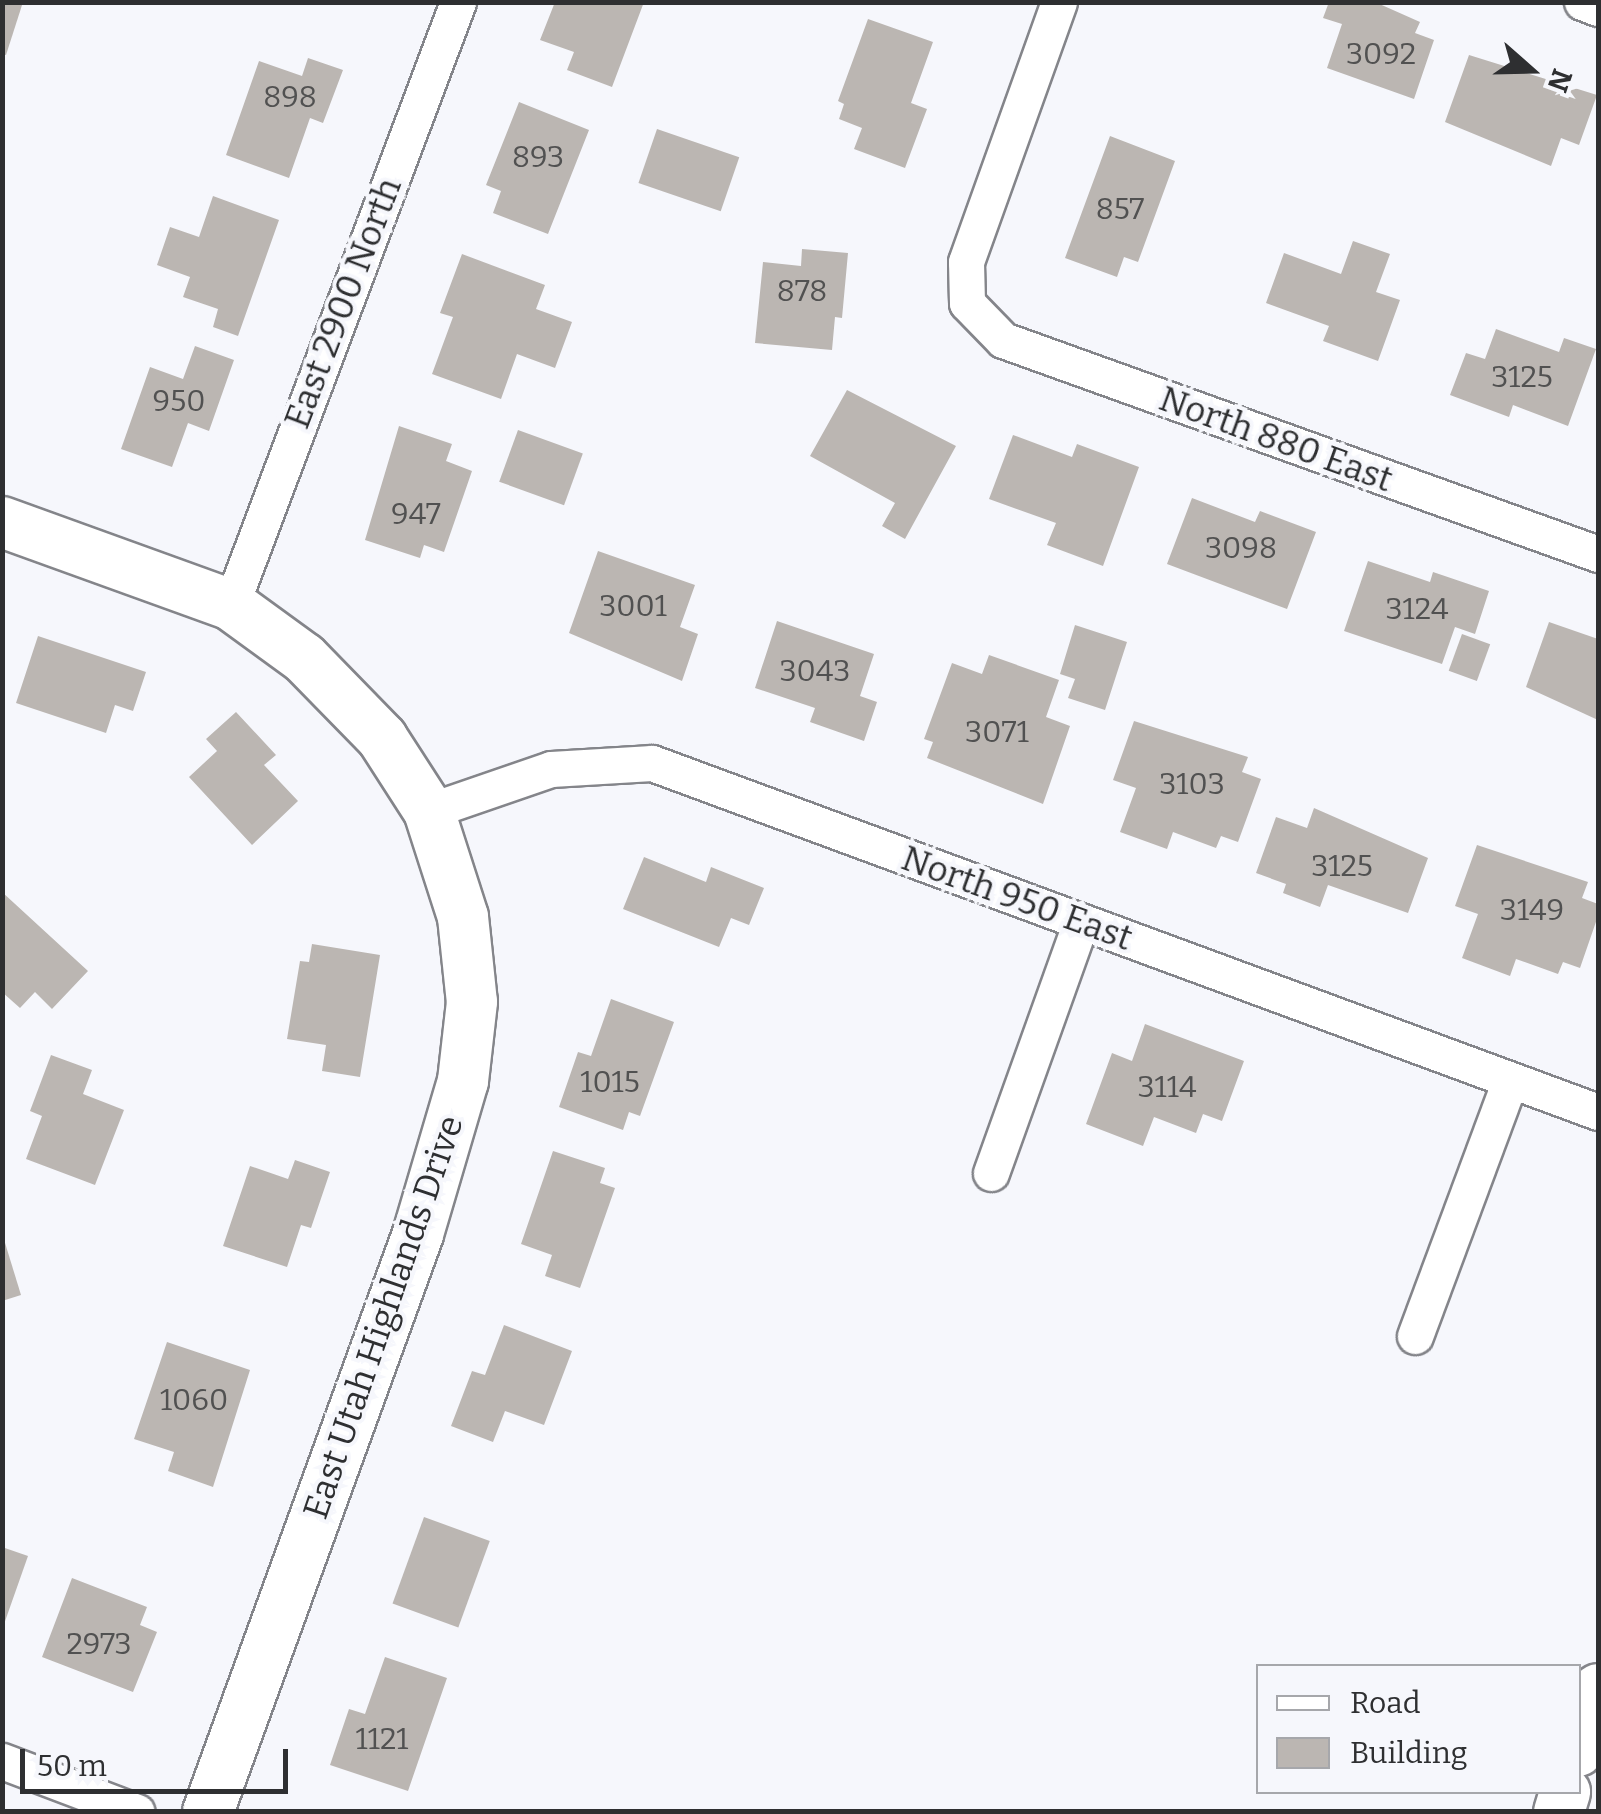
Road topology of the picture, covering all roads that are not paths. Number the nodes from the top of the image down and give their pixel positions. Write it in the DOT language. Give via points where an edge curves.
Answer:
graph roads {
  1 [pos="458,2"];
  2 [pos="1059,2"];
  3 [pos="1582,2"];
  4 [pos="1598,8"];
  5 [pos="2,522"];
  6 [pos="1598,554"];
  7 [pos="231,605"];
  8 [pos="429,811"];
  9 [pos="1081,922"];
  10 [pos="1510,1082"];
  11 [pos="1598,1112"];
  12 [pos="991,1173"];
  13 [pos="1414,1336"];
  14 [pos="1598,1689"];
  15 [pos="1581,1741"];
  16 [pos="2,1761"];
  17 [pos="137,1812"];
  18 [pos="208,1812"];
  1 -- 7 [label="street, East 2900 North"];
  2 -- 6 [label="street, North 880 East" via="966,262 967,303 1002,340"];
  3 -- 4 [label="street"];
  5 -- 7 [label="street, East Utah Highlands Drive"];
  7 -- 8 [label="street, East Utah Highlands Drive" via="304,658 382,738"];
  8 -- 9 [label="street, North 950 East" via="551,769 652,763"];
  8 -- 18 [label="street, East Utah Highlands Drive" via="464,917 472,1002 463,1081 418,1234"];
  9 -- 10 [label="street, North 950 East"];
  9 -- 12 [label="street"];
  10 -- 11 [label="street, North 950 East"];
  10 -- 13 [label="street"];
  14 -- 15 [label="street"];
  16 -- 17 [label="street"];
}
